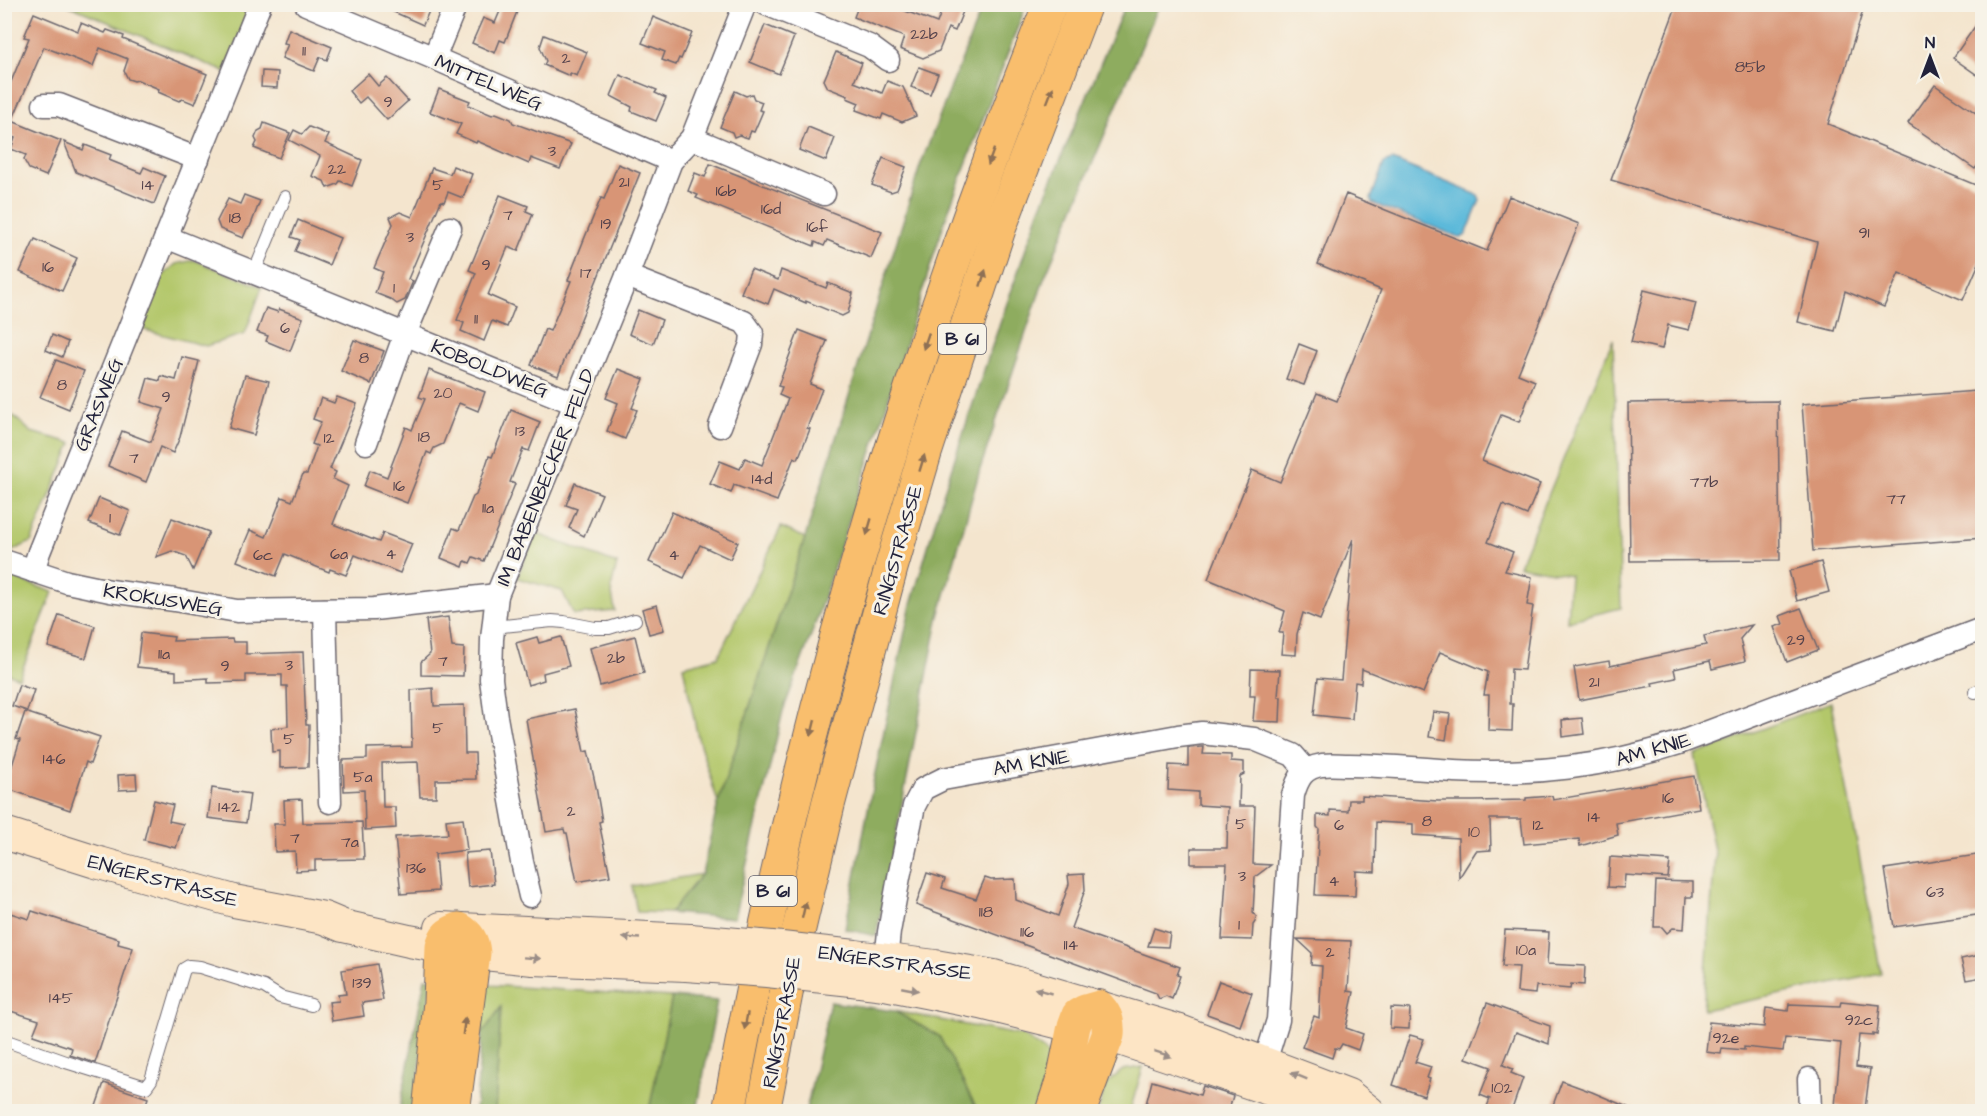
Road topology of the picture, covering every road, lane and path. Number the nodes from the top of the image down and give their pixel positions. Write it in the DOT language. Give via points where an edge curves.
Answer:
graph roads {
  1 [pos="260,4"];
  2 [pos="306,4"];
  3 [pos="456,4"];
  4 [pos="745,4"];
  5 [pos="766,4"];
  6 [pos="1050,4"];
  7 [pos="1085,4"];
  8 [pos="434,58"];
  9 [pos="888,60"];
  10 [pos="44,105"];
  11 [pos="692,138"];
  12 [pos="198,159"];
  13 [pos="671,161"];
  14 [pos="824,194"];
  15 [pos="285,197"];
  16 [pos="450,228"];
  17 [pos="166,237"];
  18 [pos="254,273"];
  19 [pos="627,276"];
  20 [pos="405,334"];
  21 [pos="574,403"];
  22 [pos="720,426"];
  23 [pos="366,443"];
  24 [pos="4,561"];
  25 [pos="33,571"];
  26 [pos="497,596"];
  27 [pos="325,610"];
  28 [pos="635,620"];
  29 [pos="493,627"];
  30 [pos="1983,629"];
  31 [pos="1306,770"];
  32 [pos="330,802"];
  33 [pos="4,833"];
  34 [pos="530,896"];
  35 [pos="458,943"];
  36 [pos="886,960"];
  37 [pos="854,968"];
  38 [pos="311,1005"];
  39 [pos="1104,1021"];
  40 [pos="1074,1026"];
  41 [pos="4,1040"];
  42 [pos="1265,1062"];
  43 [pos="1809,1079"];
  44 [pos="429,1112"];
  45 [pos="453,1112"];
  46 [pos="729,1112"];
  47 [pos="763,1112"];
  48 [pos="1052,1112"];
  49 [pos="1079,1112"];
  50 [pos="1337,1112"];
  51 [pos="1370,1112"];
  52 [pos="1810,1112"];
  1 -- 12 [label="street, GRASWEG"];
  2 -- 8 [label="street, MITTELWEG"];
  3 -- 8 [label="street"];
  4 -- 11 [label="street, IM BABENBECKER FELD"];
  5 -- 9 [label="street" via="869,46"];
  6 -- 46 [label="highway, RINGSTRASSE / B 61, one-way" via="970,215 882,479 794,803 763,935"];
  47 -- 7 [label="highway, RINGSTRASSE / B 61, one-way" via="828,805 891,568 999,229"];
  8 -- 13 [label="street, MITTELWEG"];
  10 -- 12 [label="street" via="59,105"];
  11 -- 13 [label="street, IM BABENBECKER FELD"];
  11 -- 14 [label="street"];
  12 -- 17 [label="street, GRASWEG"];
  13 -- 19 [label="street, IM BABENBECKER FELD"];
  15 -- 18 [label="lane"];
  16 -- 20 [label="street, KOBOLDWEG"];
  17 -- 18 [label="street"];
  17 -- 25 [label="street, GRASWEG"];
  18 -- 20 [label="street, KOBOLDWEG"];
  19 -- 21 [label="street, IM BABENBECKER FELD"];
  19 -- 22 [label="street" via="744,322 752,333"];
  20 -- 21 [label="street, KOBOLDWEG"];
  20 -- 23 [label="street, KOBOLDWEG"];
  21 -- 26 [label="street, IM BABENBECKER FELD"];
  24 -- 25 [label="street, KROKUSWEG"];
  25 -- 27 [label="street, KROKUSWEG" via="110,591 237,611"];
  26 -- 27 [label="street, KROKUSWEG"];
  26 -- 29 [label="street, IM BABENBECKER FELD"];
  27 -- 32 [label="street"];
  28 -- 29 [label="lane" via="595,628 552,621"];
  29 -- 34 [label="street, IM BABENBECKER FELD" via="491,680 496,717"];
  30 -- 31 [label="street, AM KNIE" via="1679,743 1604,764 1512,773 1366,765 1323,765"];
  31 -- 36 [label="street, AM KNIE" via="1293,755 1254,739 1202,733 943,779 923,789 914,806"];
  31 -- 42 [label="street" via="1297,780 1293,795 1278,1020"];
  33 -- 35 [label="main road, ENGERSTRASSE" via="234,901 343,918"];
  35 -- 37 [label="main road, ENGERSTRASSE, bridge" via="533,959 688,953 767,970"];
  35 -- 44 [label="highway" via="440,1002"];
  45 -- 35 [label="highway, one-way"];
  36 -- 37 [label="main road, ENGERSTRASSE"];
  39 -- 36 [label="main road, ENGERSTRASSE, one-way" via="994,976"];
  37 -- 40 [label="main road, ENGERSTRASSE, one-way" via="885,984"];
  38 -- 41 [label="lane" via="189,966 184,969 146,1087"];
  39 -- 40 [label="highway" via="1085,1011"];
  39 -- 42 [label="main road, ENGERSTRASSE" via="1177,1030"];
  39 -- 49 [label="highway"];
  39 -- 50 [label="main road, ENGERSTRASSE, one-way"];
  40 -- 48 [label="highway"];
  51 -- 42 [label="main road, ENGERSTRASSE, one-way" via="1348,1095"];
  43 -- 52 [label="street"];
}
